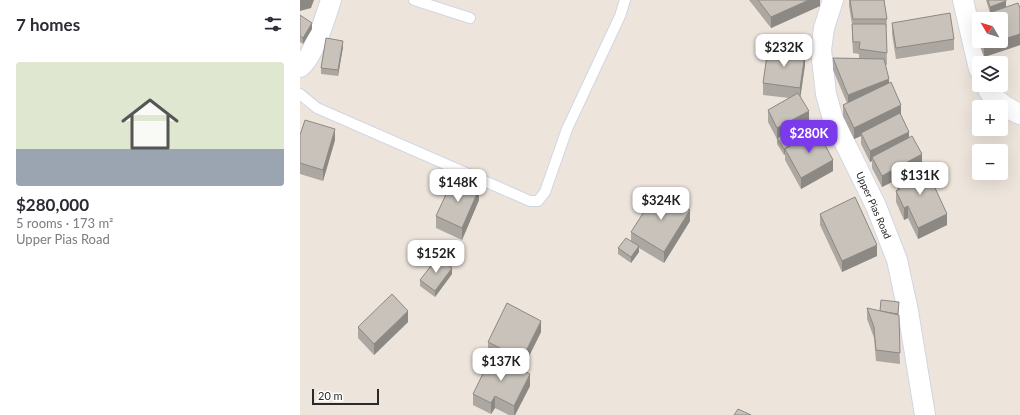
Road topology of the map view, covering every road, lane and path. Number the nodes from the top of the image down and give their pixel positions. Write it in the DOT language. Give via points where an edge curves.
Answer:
graph roads {
  1 [pos="331,0"];
  2 [pos="414,0"];
  3 [pos="626,0"];
  4 [pos="832,0"];
  5 [pos="963,0"];
  6 [pos="470,18"];
  7 [pos="976,56"];
  8 [pos="300,67"];
  9 [pos="990,92"];
  10 [pos="300,94"];
  11 [pos="1020,114"];
  12 [pos="925,415"];
  1 -- 8 [label="street" via="312,49"];
  2 -- 6 [label="lane"];
  3 -- 10 [label="lane" via="567,129 545,192 538,201 530,201 317,108"];
  4 -- 12 [label="street, Upper Pias Road" via="821,50 826,94 833,119 876,206 897,260 912,330"];
  5 -- 7 [label="street"];
  9 -- 11 [label="street" via="998,102"];
}
